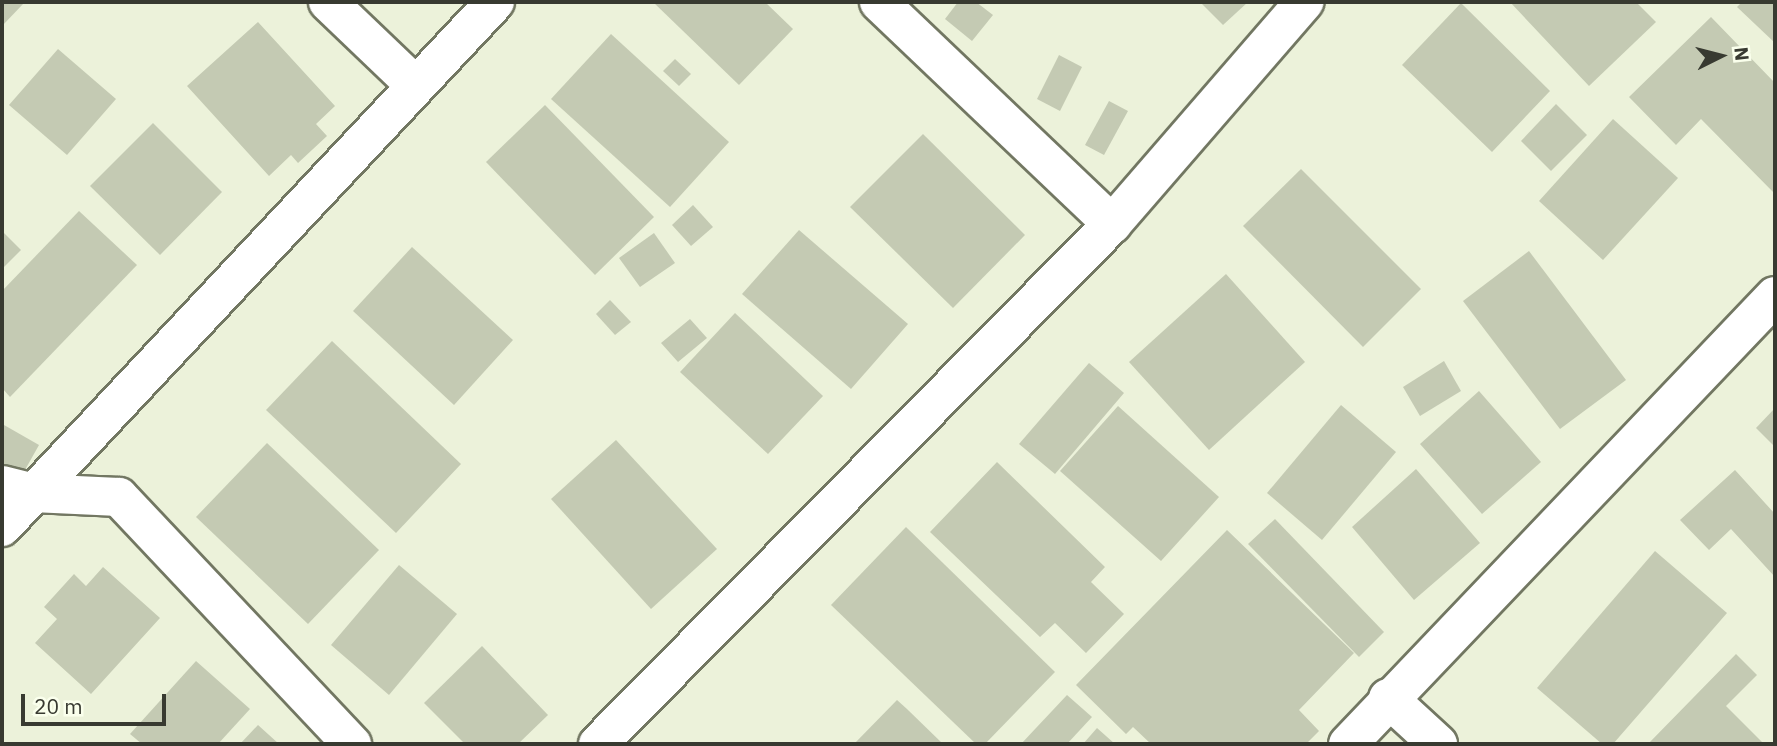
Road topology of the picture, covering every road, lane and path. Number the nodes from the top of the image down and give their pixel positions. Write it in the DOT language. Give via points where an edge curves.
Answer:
graph roads {
  1 [pos="328,2"];
  2 [pos="495,2"];
  3 [pos="879,2"];
  4 [pos="1304,2"];
  5 [pos="415,85"];
  6 [pos="1112,224"];
  7 [pos="1775,296"];
  8 [pos="18,489"];
  9 [pos="2,527"];
  10 [pos="1388,698"];
  11 [pos="352,744"];
  12 [pos="598,744"];
  13 [pos="1348,744"];
  14 [pos="1438,744"];
  1 -- 5 [label="street"];
  2 -- 5 [label="street"];
  3 -- 6 [label="street"];
  4 -- 6 [label="street"];
  5 -- 8 [label="street"];
  6 -- 12 [label="street"];
  7 -- 10 [label="street"];
  8 -- 9 [label="street"];
  8 -- 11 [label="street" via="119,497"];
  10 -- 13 [label="street"];
  10 -- 14 [label="street"];
}
